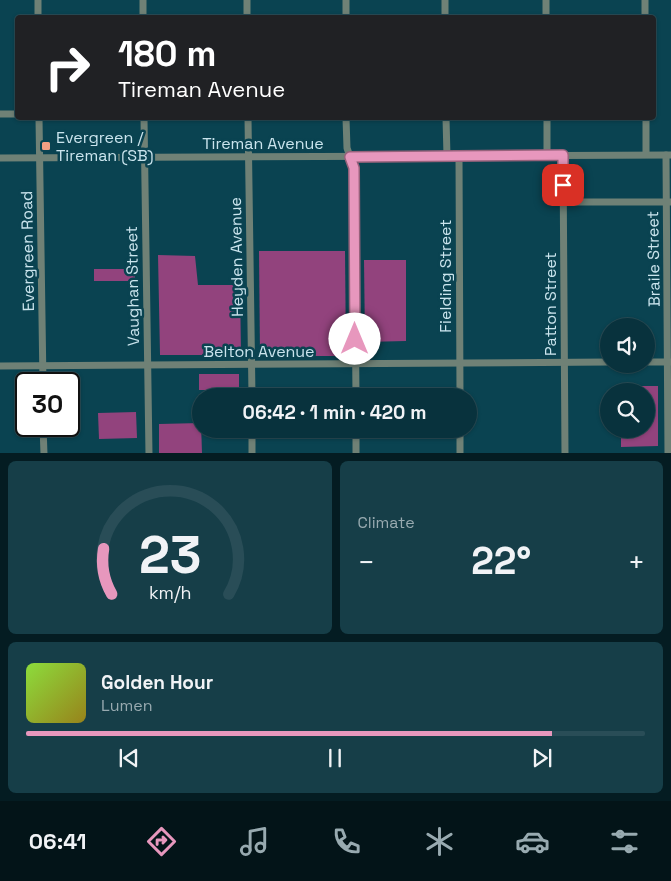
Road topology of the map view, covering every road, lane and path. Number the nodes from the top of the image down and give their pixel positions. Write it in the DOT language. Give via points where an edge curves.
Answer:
graph roads {
  1 [pos="38,0"];
  2 [pos="143,0"];
  3 [pos="247,0"];
  4 [pos="346,0"];
  5 [pos="445,0"];
  6 [pos="546,0"];
  7 [pos="645,0"];
  8 [pos="38,15"];
  9 [pos="143,15"];
  10 [pos="247,15"];
  11 [pos="346,15"];
  12 [pos="445,15"];
  13 [pos="546,15"];
  14 [pos="645,15"];
  15 [pos="0,114"];
  16 [pos="15,114"];
  17 [pos="39,120"];
  18 [pos="144,120"];
  19 [pos="248,120"];
  20 [pos="346,120"];
  21 [pos="446,120"];
  22 [pos="547,120"];
  23 [pos="646,120"];
  24 [pos="646,154"];
  25 [pos="547,155"];
  26 [pos="563,155"];
  27 [pos="668,155"];
  28 [pos="446,156"];
  29 [pos="459,156"];
  30 [pos="248,157"];
  31 [pos="350,157"];
  32 [pos="0,158"];
  33 [pos="40,158"];
  34 [pos="144,158"];
  35 [pos="563,202"];
  36 [pos="669,202"];
  37 [pos="600,362"];
  38 [pos="655,362"];
  39 [pos="670,362"];
  40 [pos="565,363"];
  41 [pos="251,364"];
  42 [pos="459,364"];
  43 [pos="147,365"];
  44 [pos="355,365"];
  45 [pos="0,366"];
  46 [pos="42,366"];
  47 [pos="42,372"];
  48 [pos="252,388"];
  49 [pos="356,388"];
  50 [pos="460,388"];
  51 [pos="43,437"];
  52 [pos="252,438"];
  53 [pos="356,438"];
  54 [pos="460,438"];
  55 [pos="44,453"];
  56 [pos="148,453"];
  57 [pos="252,453"];
  58 [pos="356,453"];
  59 [pos="460,453"];
  60 [pos="565,453"];
  61 [pos="668,453"];
  1 -- 8 [label="street"];
  2 -- 9 [label="street"];
  3 -- 10 [label="street"];
  4 -- 11 [label="street"];
  5 -- 12 [label="street"];
  6 -- 13 [label="street"];
  7 -- 14 [label="street"];
  15 -- 16 [label="street"];
  17 -- 33 [label="street, Evergreen Road"];
  18 -- 34 [label="street, Vaughan Street"];
  19 -- 30 [label="street, Heyden Avenue"];
  20 -- 31 [label="street"];
  21 -- 28 [label="street"];
  22 -- 25 [label="street"];
  23 -- 24 [label="street"];
  24 -- 26 [label="street, Tireman Avenue"];
  24 -- 27 [label="street, Tireman Avenue"];
  25 -- 26 [label="street, Tireman Avenue"];
  25 -- 29 [label="street, Tireman Avenue"];
  26 -- 35 [label="street, Patton Street"];
  27 -- 36 [label="street, Braile Street"];
  28 -- 29 [label="street, Tireman Avenue"];
  28 -- 31 [label="street, Tireman Avenue"];
  29 -- 42 [label="street, Fielding Street"];
  30 -- 31 [label="street, Tireman Avenue"];
  30 -- 34 [label="street, Tireman Avenue"];
  30 -- 41 [label="street, Heyden Avenue"];
  31 -- 44 [label="street" via="354,168"];
  32 -- 33 [label="street, Tireman Avenue"];
  33 -- 34 [label="street, Tireman Avenue"];
  33 -- 46 [label="street, Evergreen Road"];
  34 -- 43 [label="street, Vaughan Street"];
  35 -- 36 [label="street"];
  35 -- 40 [label="street, Patton Street"];
  36 -- 39 [label="street, Braile Street"];
  37 -- 40 [label="street, Belton Avenue"];
  38 -- 39 [label="street"];
  39 -- 61 [label="street, Braile Street"];
  40 -- 42 [label="street, Belton Avenue"];
  40 -- 60 [label="street, Patton Street"];
  41 -- 43 [label="street, Belton Avenue"];
  41 -- 44 [label="street, Belton Avenue"];
  41 -- 48 [label="street, Heyden Avenue"];
  42 -- 44 [label="street, Belton Avenue"];
  42 -- 50 [label="street, Fielding Street"];
  43 -- 46 [label="street, Belton Avenue"];
  43 -- 56 [label="street, Vaughan Street"];
  44 -- 49 [label="street"];
  45 -- 46 [label="street, Belton Avenue"];
  46 -- 47 [label="street, Evergreen Road"];
  51 -- 55 [label="street"];
  52 -- 57 [label="street"];
  53 -- 58 [label="street"];
  54 -- 59 [label="street"];
}
